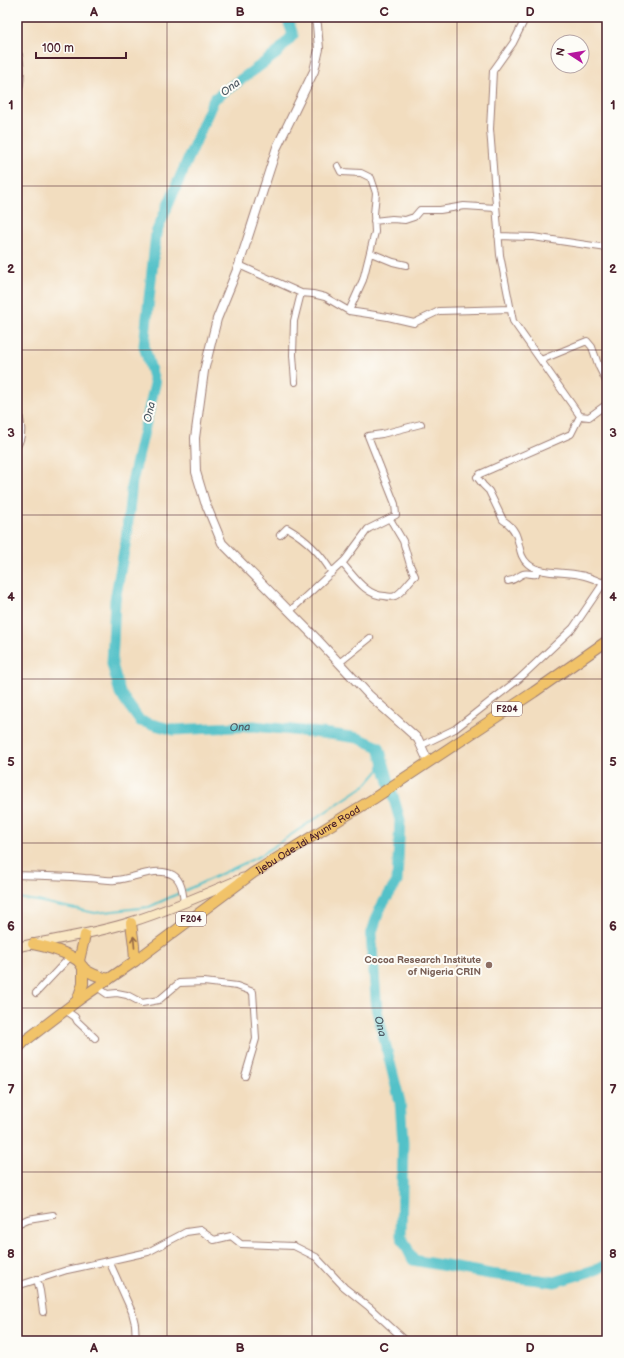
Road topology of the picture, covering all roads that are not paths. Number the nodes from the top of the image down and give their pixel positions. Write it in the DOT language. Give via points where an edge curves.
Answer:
graph roads {
  1 [pos="315,17"];
  2 [pos="526,17"];
  3 [pos="17,54"];
  4 [pos="17,94"];
  5 [pos="338,166"];
  6 [pos="496,208"];
  7 [pos="374,221"];
  8 [pos="498,236"];
  9 [pos="607,248"];
  10 [pos="370,253"];
  11 [pos="239,265"];
  12 [pos="406,265"];
  13 [pos="301,293"];
  14 [pos="511,309"];
  15 [pos="349,311"];
  16 [pos="541,360"];
  17 [pos="295,382"];
  18 [pos="607,383"];
  19 [pos="607,404"];
  20 [pos="17,406"];
  21 [pos="580,416"];
  22 [pos="421,424"];
  23 [pos="17,446"];
  24 [pos="390,519"];
  25 [pos="280,535"];
  26 [pos="342,563"];
  27 [pos="536,569"];
  28 [pos="332,573"];
  29 [pos="508,581"];
  30 [pos="605,581"];
  31 [pos="290,611"];
  32 [pos="370,638"];
  33 [pos="607,641"];
  34 [pos="339,663"];
  35 [pos="422,745"];
  36 [pos="428,761"];
  37 [pos="253,873"];
  38 [pos="17,876"];
  39 [pos="184,899"];
  40 [pos="131,923"];
  41 [pos="85,935"];
  42 [pos="33,944"];
  43 [pos="17,947"];
  44 [pos="135,961"];
  45 [pos="77,962"];
  46 [pos="109,979"];
  47 [pos="97,987"];
  48 [pos="36,993"];
  49 [pos="77,1001"];
  50 [pos="65,1010"];
  51 [pos="95,1038"];
  52 [pos="17,1049"];
  53 [pos="245,1076"];
  54 [pos="52,1215"];
  55 [pos="17,1224"];
  56 [pos="110,1261"];
  57 [pos="37,1279"];
  58 [pos="17,1286"];
  59 [pos="43,1312"];
  60 [pos="136,1341"];
  61 [pos="406,1341"];
  1 -- 11 [label="street" via="319,49 314,71 277,147"];
  2 -- 6 [label="street" via="513,43 493,71 490,129"];
  3 -- 4 [label="street" via="20,64 20,88"];
  5 -- 7 [label="street" via="341,172 361,173 371,178 376,193"];
  6 -- 7 [label="street" via="464,206 420,210 414,218"];
  6 -- 8 [label="street"];
  7 -- 10 [label="street" via="375,232"];
  8 -- 9 [label="street" via="533,237"];
  8 -- 14 [label="street"];
  10 -- 12 [label="street"];
  10 -- 15 [label="street" via="363,280"];
  11 -- 13 [label="street"];
  11 -- 31 [label="street" via="217,319 204,371 195,438 196,472 222,543"];
  13 -- 15 [label="street" via="325,297"];
  13 -- 17 [label="street" via="294,321"];
  14 -- 15 [label="street" via="439,310 414,323"];
  14 -- 16 [label="street" via="513,321"];
  16 -- 18 [label="street" via="587,341"];
  16 -- 21 [label="street"];
  19 -- 21 [label="street" via="589,417"];
  20 -- 23 [label="street" via="22,439"];
  21 -- 27 [label="street" via="571,434 477,477 489,491 503,520 515,532 523,559"];
  22 -- 24 [label="street" via="368,436 395,504 396,515"];
  24 -- 26 [label="street" via="368,529"];
  24 -- 26 [label="street" via="403,541 415,576 400,592 393,597 369,592"];
  25 -- 28 [label="street" via="287,528 296,533 312,545"];
  26 -- 28 [label="street"];
  27 -- 29 [label="street" via="536,574 522,574 515,580"];
  27 -- 30 [label="street" via="579,574"];
  28 -- 31 [label="street"];
  30 -- 35 [label="street" via="573,628 519,679 454,729"];
  31 -- 34 [label="street"];
  32 -- 34 [label="street"];
  33 -- 36 [label="main road, Ijebu Ode-Idi Ayunre Road / F204"];
  34 -- 35 [label="street"];
  35 -- 36 [label="street"];
  36 -- 37 [label="main road, Ijebu Ode-Idi Ayunre Road / F204"];
  37 -- 39 [label="main road"];
  37 -- 44 [label="main road, Ijebu Ode-Idi Ayunre Road / F204"];
  38 -- 39 [label="street" via="114,880 158,872 176,878"];
  39 -- 40 [label="main road"];
  40 -- 41 [label="main road"];
  44 -- 40 [label="main road, one-way"];
  41 -- 42 [label="main road"];
  41 -- 45 [label="main road"];
  42 -- 43 [label="main road"];
  42 -- 45 [label="main road" via="49,947"];
  44 -- 46 [label="main road, Ijebu Ode-Idi Ayunre Road / F204"];
  45 -- 46 [label="main road" via="92,974"];
  45 -- 48 [label="street"];
  45 -- 49 [label="main road" via="83,984"];
  46 -- 47 [label="main road, Ijebu Ode-Idi Ayunre Road / F204"];
  47 -- 49 [label="main road, Ijebu Ode-Idi Ayunre Road / F204"];
  47 -- 53 [label="street" via="106,994 127,995 142,1003 159,1000 179,983 218,983 253,992 256,1039"];
  49 -- 50 [label="main road, Ijebu Ode-Idi Ayunre Road / F204"];
  50 -- 51 [label="street"];
  50 -- 52 [label="main road, Ijebu Ode-Idi Ayunre Road / F204"];
  54 -- 55 [label="street" via="28,1219"];
  56 -- 57 [label="street"];
  56 -- 60 [label="street" via="132,1312"];
  56 -- 61 [label="street" via="148,1252 196,1229 214,1240 231,1236 241,1244 294,1246 316,1257 344,1287"];
  57 -- 58 [label="street"];
  57 -- 59 [label="street"];
}
